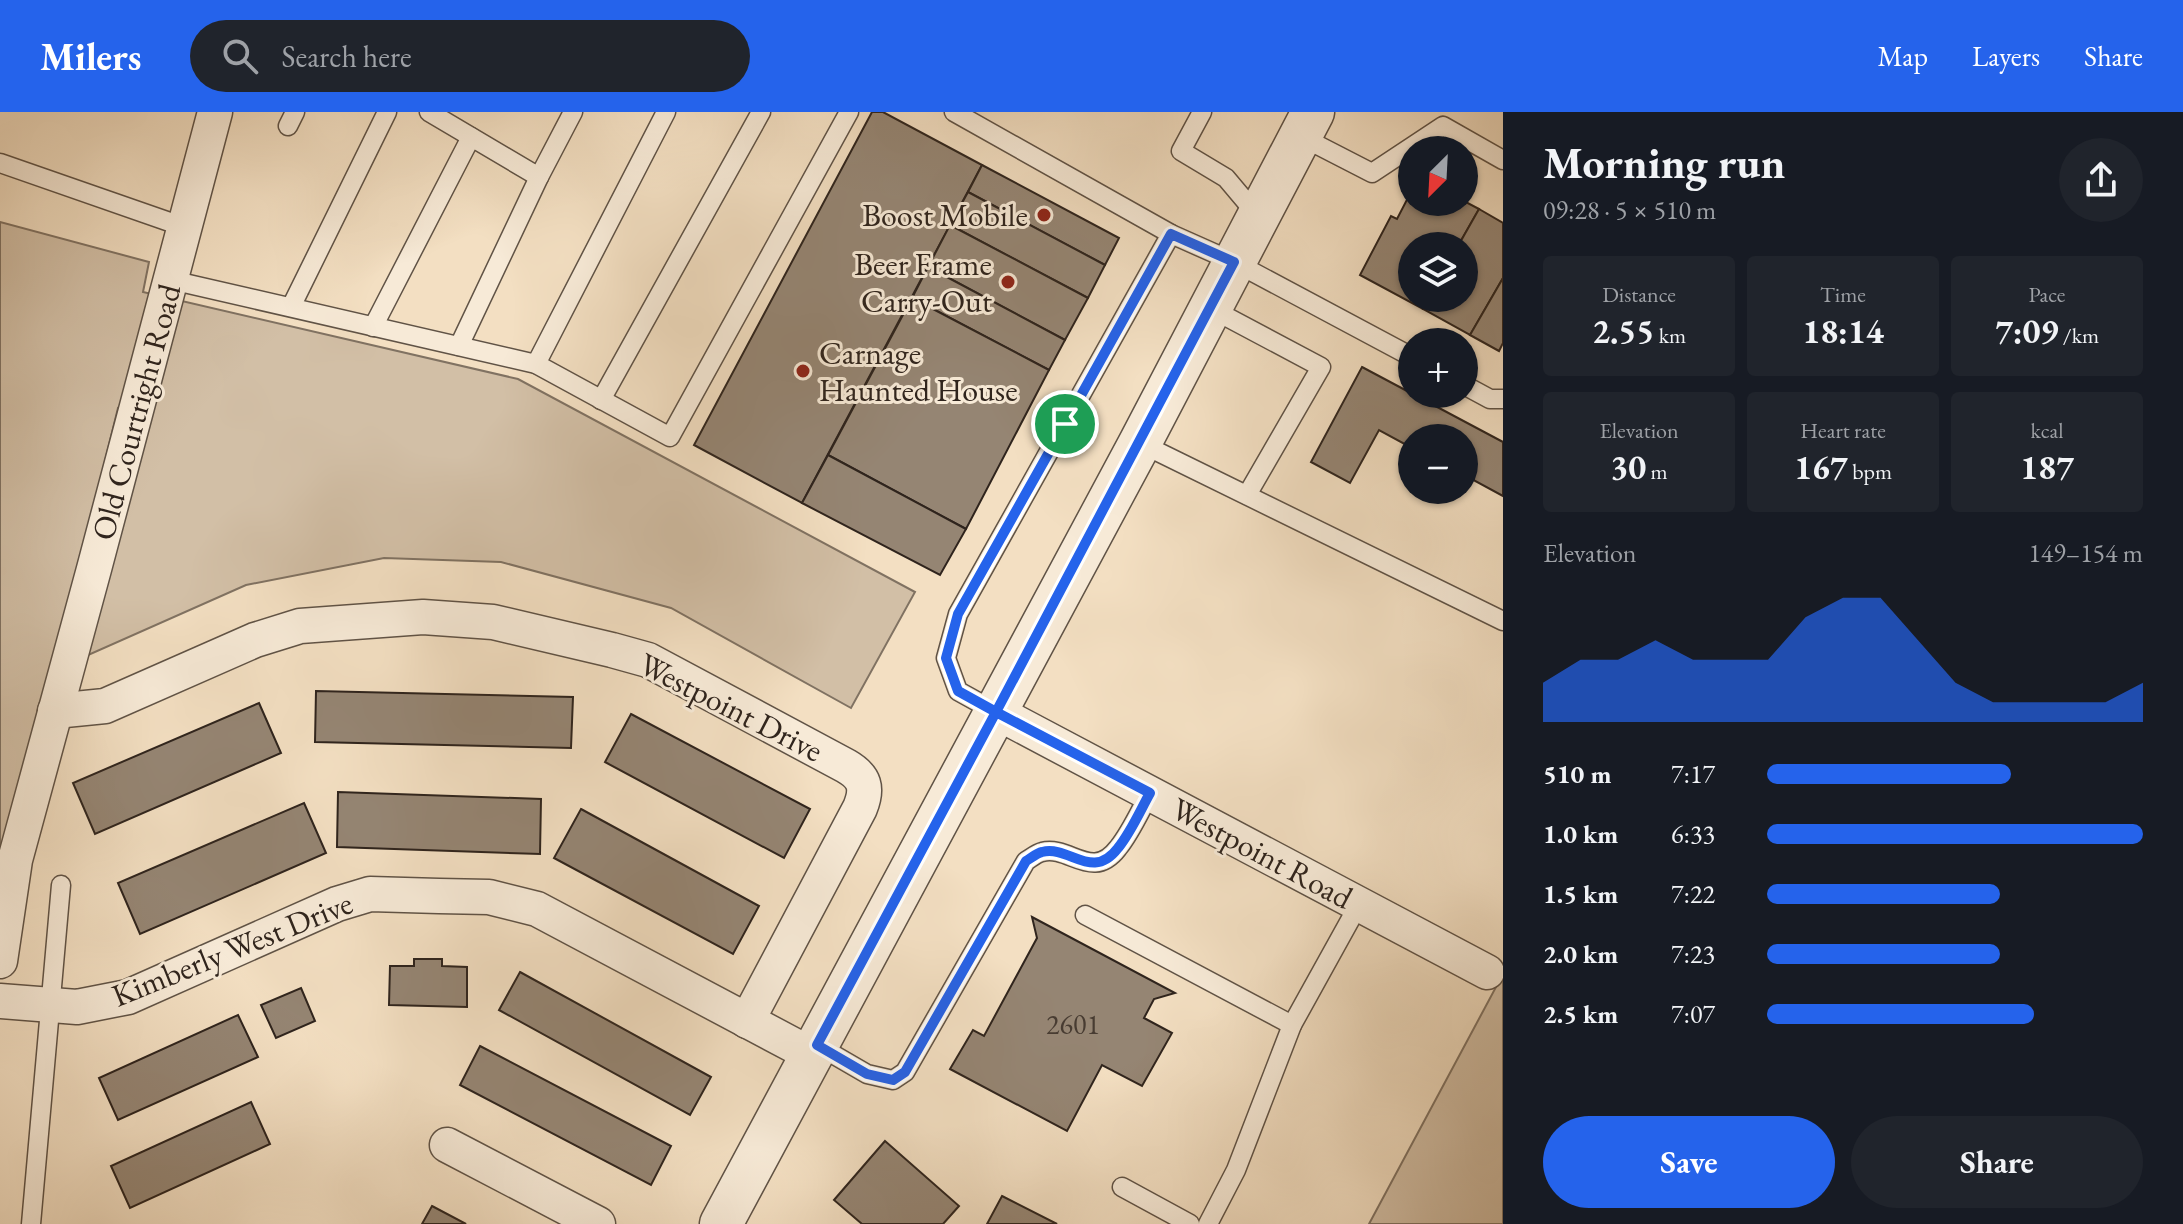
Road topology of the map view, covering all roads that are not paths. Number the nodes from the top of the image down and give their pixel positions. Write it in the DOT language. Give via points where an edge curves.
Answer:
graph roads {
  1 [pos="215,112"];
  2 [pos="387,112"];
  3 [pos="429,112"];
  4 [pos="573,112"];
  5 [pos="666,112"];
  6 [pos="761,112"];
  7 [pos="849,112"];
  8 [pos="954,112"];
  9 [pos="1202,112"];
  10 [pos="1307,124"];
  11 [pos="471,137"];
  12 [pos="1503,160"];
  13 [pos="0,163"];
  14 [pos="539,177"];
  15 [pos="1258,216"];
  16 [pos="184,227"];
  17 [pos="1171,234"];
  18 [pos="1234,262"];
  19 [pos="171,280"];
  20 [pos="291,307"];
  21 [pos="1210,308"];
  22 [pos="373,327"];
  23 [pos="459,346"];
  24 [pos="1398,350"];
  25 [pos="536,364"];
  26 [pos="1478,393"];
  27 [pos="1503,399"];
  28 [pos="601,400"];
  29 [pos="1140,443"];
  30 [pos="1247,495"];
  31 [pos="1503,621"];
  32 [pos="55,711"];
  33 [pos="996,712"];
  34 [pos="1150,793"];
  35 [pos="61,885"];
  36 [pos="1359,904"];
  37 [pos="1085,915"];
  38 [pos="0,961"];
  39 [pos="1487,972"];
  40 [pos="0,1001"];
  41 [pos="52,1005"];
  42 [pos="747,1021"];
  43 [pos="1292,1025"];
  44 [pos="814,1050"];
  45 [pos="447,1145"];
  46 [pos="1122,1187"];
  47 [pos="725,1223"];
  48 [pos="31,1224"];
  49 [pos="598,1224"];
  50 [pos="1190,1224"];
  51 [pos="1208,1224"];
  1 -- 16 [label="street, Old Courtright Road"];
  2 -- 20 [label="lane"];
  3 -- 11 [label="lane"];
  4 -- 14 [label="lane"];
  5 -- 25 [label="lane"];
  6 -- 28 [label="lane"];
  7 -- 28 [label="lane" via="670,437"];
  8 -- 17 [label="lane"];
  9 -- 15 [label="lane" via="1181,151 1226,178"];
  10 -- 12 [label="lane" via="1372,173 1443,126"];
  10 -- 15 [label="street"];
  11 -- 14 [label="lane"];
  11 -- 22 [label="lane"];
  13 -- 16 [label="lane"];
  14 -- 23 [label="lane"];
  15 -- 18 [label="street"];
  16 -- 19 [label="street, Old Courtright Road"];
  17 -- 18 [label="lane"];
  17 -- 33 [label="lane" via="958,614 946,658 958,691"];
  18 -- 21 [label="street"];
  18 -- 24 [label="lane"];
  19 -- 20 [label="lane"];
  19 -- 32 [label="street, Old Courtright Road"];
  20 -- 22 [label="lane"];
  21 -- 29 [label="street"];
  21 -- 30 [label="lane" via="1321,367"];
  22 -- 23 [label="lane"];
  23 -- 25 [label="lane"];
  25 -- 28 [label="lane"];
  26 -- 27 [label="lane"];
  29 -- 30 [label="lane"];
  29 -- 33 [label="street"];
  30 -- 31 [label="lane"];
  32 -- 38 [label="street, Old Courtright Road" via="15,860"];
  32 -- 42 [label="street, Westpoint Drive" via="105,706 255,640 300,626 423,617 493,622 648,660 846,766 864,783 860,808"];
  33 -- 34 [label="street, Westpoint Road"];
  33 -- 44 [label="street"];
  34 -- 36 [label="street, Westpoint Road"];
  34 -- 44 [label="lane" via="1117,850 1103,861 1084,863 1059,852 1043,852 1026,861 905,1072 893,1080 867,1074"];
  35 -- 41 [label="lane"];
  36 -- 39 [label="street, Westpoint Road"];
  36 -- 43 [label="lane"];
  37 -- 43 [label="lane"];
  40 -- 41 [label="street, Kimberly West Drive"];
  41 -- 42 [label="street, Kimberly West Drive" via="77,1007 128,997 370,894 489,897 537,909"];
  41 -- 48 [label="lane"];
  42 -- 44 [label="street, Kimberly West Drive"];
  43 -- 51 [label="lane" via="1236,1170"];
  44 -- 47 [label="street"];
  45 -- 49 [label="street"];
  46 -- 50 [label="lane"];
}
